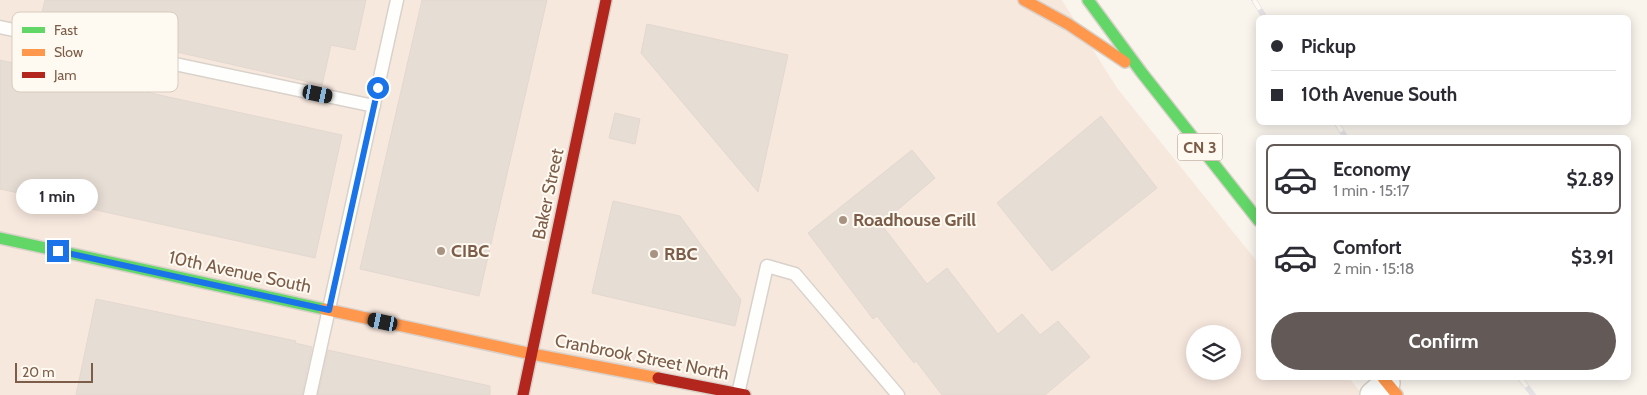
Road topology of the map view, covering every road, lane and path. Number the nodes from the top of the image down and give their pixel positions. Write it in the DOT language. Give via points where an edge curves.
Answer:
graph roads {
  1 [pos="397,0"];
  2 [pos="606,0"];
  3 [pos="1024,0"];
  4 [pos="1088,0"];
  5 [pos="1094,0"];
  6 [pos="1098,14"];
  7 [pos="178,65"];
  8 [pos="1142,73"];
  9 [pos="374,106"];
  10 [pos="1256,217"];
  11 [pos="0,238"];
  12 [pos="329,310"];
  13 [pos="532,354"];
  14 [pos="741,394"];
  15 [pos="310,395"];
  16 [pos="523,395"];
  17 [pos="898,395"];
  1 -- 9 [label="lane"];
  2 -- 13 [label="main road, Baker Street"];
  3 -- 8 [label="main road" via="1068,24"];
  4 -- 6 [label="main road, CN 3"];
  5 -- 6 [label="main road"];
  6 -- 8 [label="main road, CN 3"];
  7 -- 9 [label="lane"];
  8 -- 10 [label="main road, CN 3"];
  9 -- 12 [label="lane"];
  11 -- 12 [label="main road, 10th Avenue South"];
  12 -- 13 [label="main road, 10th Avenue South"];
  12 -- 15 [label="lane"];
  13 -- 14 [label="main road, Cranbrook Street North"];
  13 -- 16 [label="main road, Baker Street"];
  14 -- 17 [label="lane" via="767,266 795,274"];
}
